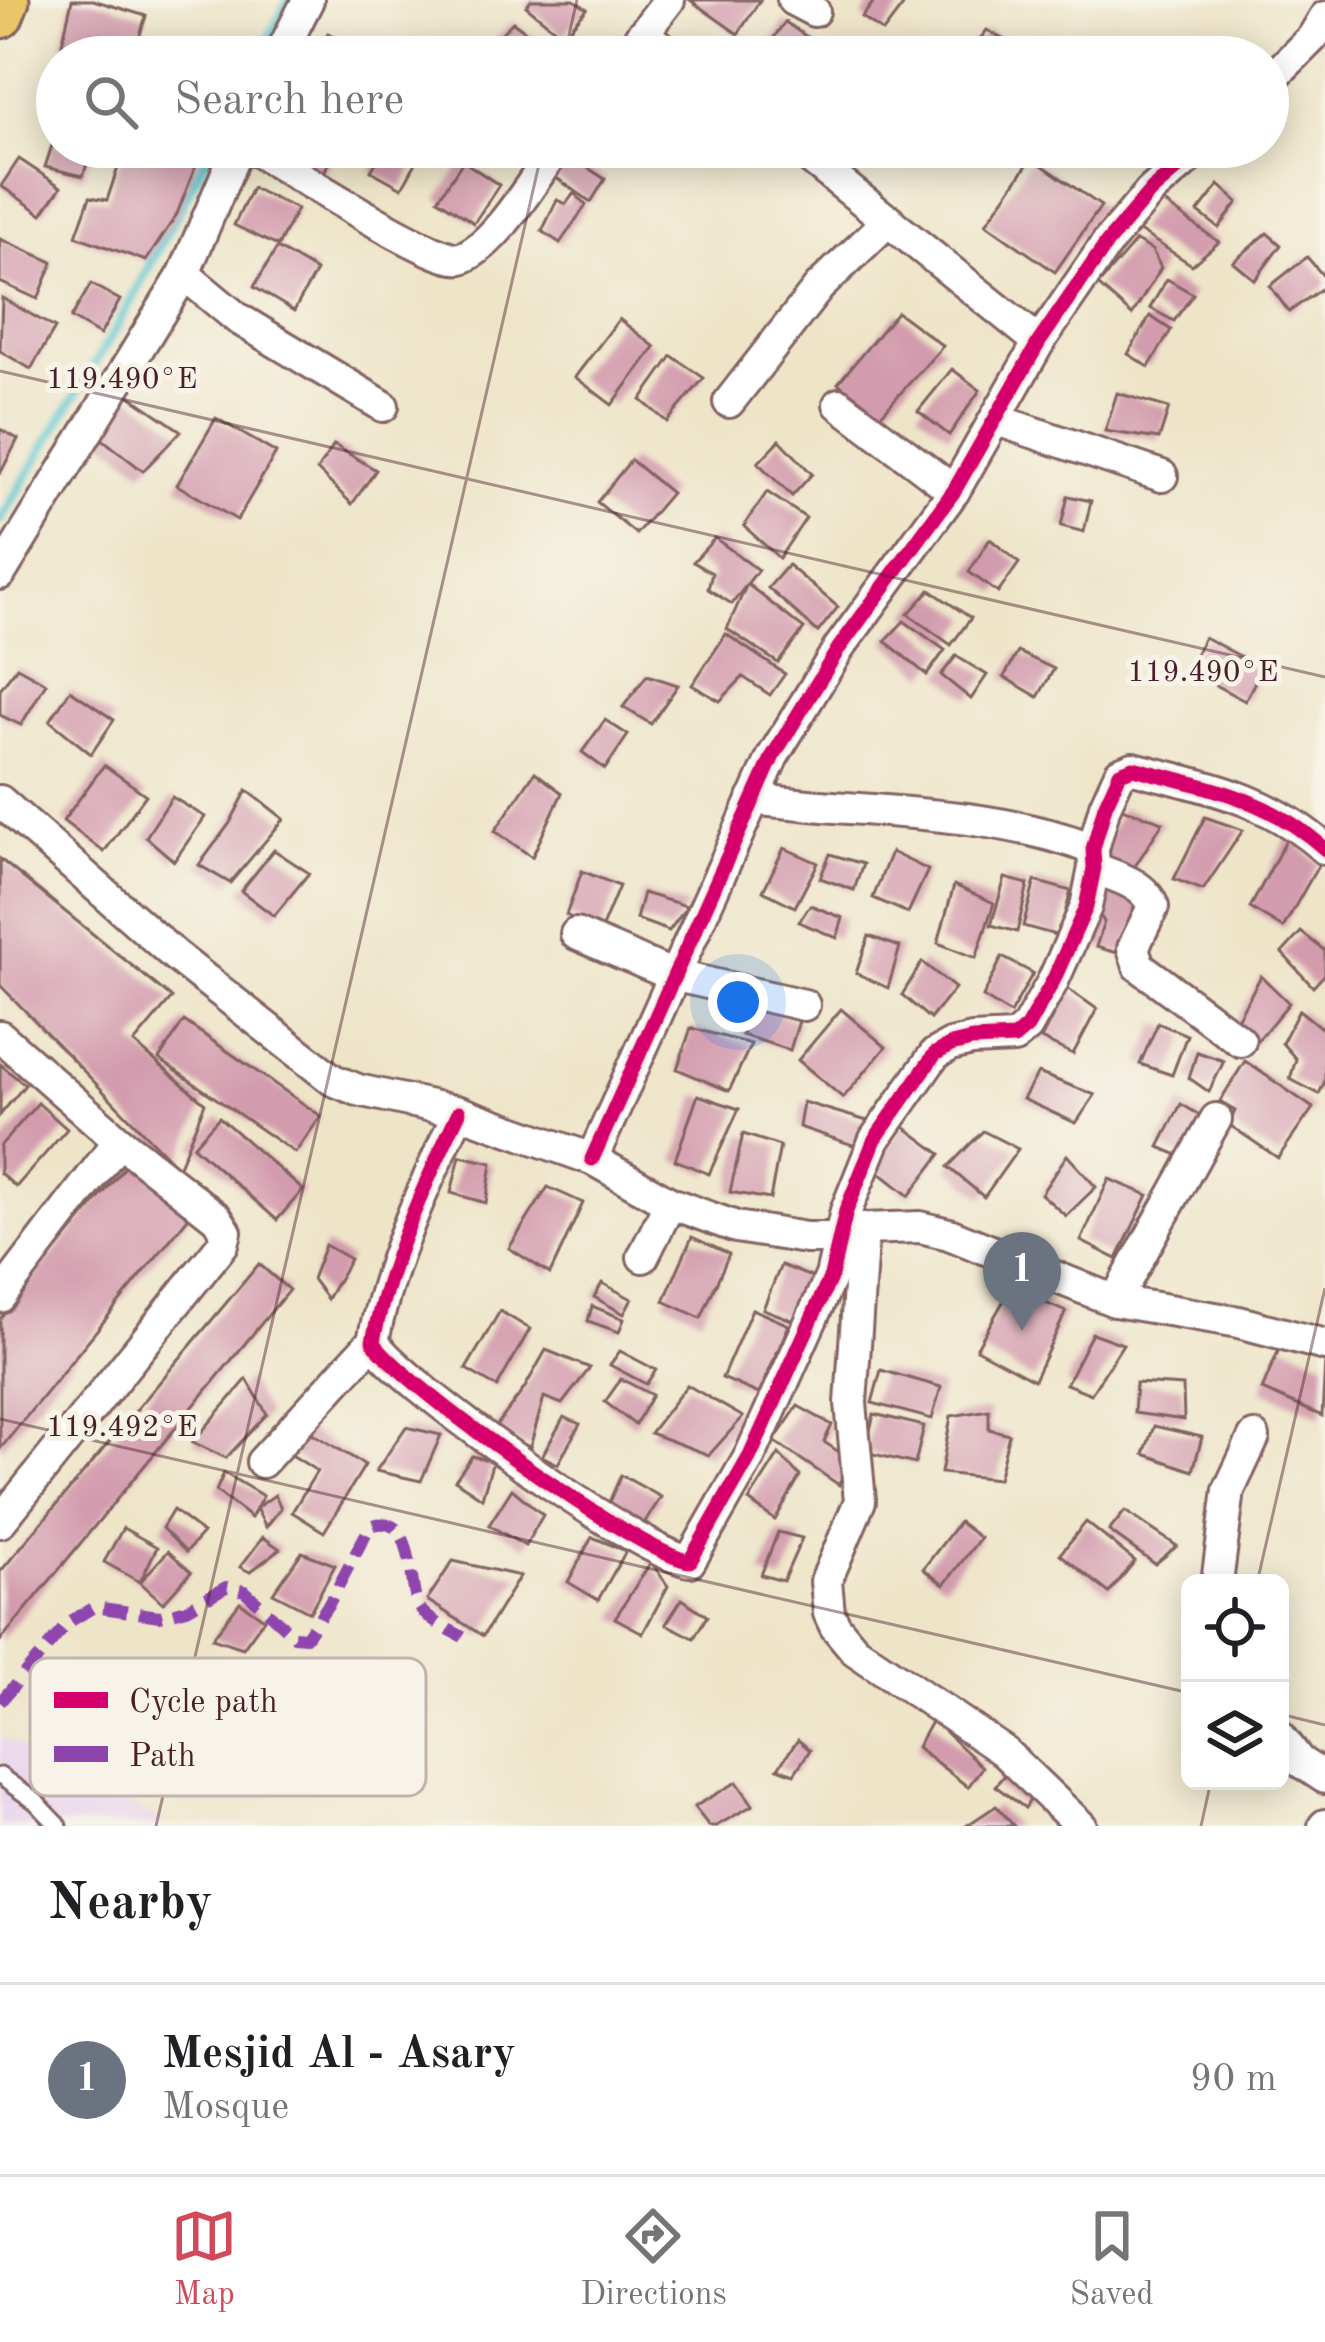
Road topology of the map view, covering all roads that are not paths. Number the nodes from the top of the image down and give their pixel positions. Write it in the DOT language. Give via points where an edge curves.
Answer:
graph roads {
  1 [pos="6,0"];
  2 [pos="308,0"];
  3 [pos="669,0"];
  4 [pos="0,15"];
  5 [pos="1325,17"];
  6 [pos="290,36"];
  7 [pos="641,36"];
  8 [pos="1289,61"];
  9 [pos="229,168"];
  10 [pos="287,168"];
  11 [pos="541,168"];
  12 [pos="823,168"];
  13 [pos="1178,168"];
  14 [pos="889,220"];
  15 [pos="184,274"];
  16 [pos="1039,342"];
  17 [pos="729,402"];
  18 [pos="839,404"];
  19 [pos="383,406"];
  20 [pos="997,420"];
  21 [pos="1162,476"];
  22 [pos="954,491"];
  23 [pos="0,574"];
  24 [pos="753,799"];
  25 [pos="0,801"];
  26 [pos="1325,849"];
  27 [pos="1093,859"];
  28 [pos="576,934"];
  29 [pos="672,975"];
  30 [pos="804,1005"];
  31 [pos="0,1036"];
  32 [pos="1240,1041"];
  33 [pos="459,1112"];
  34 [pos="1216,1119"];
  35 [pos="119,1141"];
  36 [pos="592,1160"];
  37 [pos="670,1203"];
  38 [pos="853,1233"];
  39 [pos="644,1257"];
  40 [pos="0,1297"];
  41 [pos="1114,1301"];
  42 [pos="373,1342"];
  43 [pos="1325,1345"];
  44 [pos="1254,1437"];
  45 [pos="262,1462"];
  46 [pos="0,1522"];
  47 [pos="1217,1574"];
  48 [pos="1289,1748"];
  49 [pos="0,1776"];
  50 [pos="1325,1778"];
  51 [pos="59,1826"];
  52 [pos="1081,1826"];
  1 -- 4 [label="main road"];
  2 -- 6 [label="street"];
  3 -- 7 [label="street"];
  5 -- 8 [label="street"];
  9 -- 15 [label="street"];
  10 -- 11 [label="street" via="450,260 487,241"];
  12 -- 14 [label="street"];
  13 -- 16 [label="street" via="1107,243"];
  14 -- 16 [label="street"];
  14 -- 17 [label="street" via="819,287"];
  15 -- 19 [label="street" via="237,318"];
  15 -- 23 [label="street"];
  16 -- 20 [label="street"];
  18 -- 22 [label="street"];
  20 -- 21 [label="street"];
  20 -- 22 [label="street"];
  22 -- 24 [label="street" via="839,648"];
  24 -- 27 [label="street" via="977,820 1056,835"];
  24 -- 29 [label="street"];
  25 -- 33 [label="street" via="172,954 333,1080"];
  26 -- 27 [label="street" via="1278,812 1133,768 1120,773"];
  27 -- 32 [label="street" via="1151,898 1133,948 1139,966"];
  27 -- 38 [label="street" via="1086,907 1027,1027 1002,1042 972,1040 935,1054 874,1139 846,1211"];
  28 -- 29 [label="street"];
  29 -- 30 [label="street"];
  29 -- 36 [label="street"];
  31 -- 35 [label="street"];
  33 -- 36 [label="street"];
  33 -- 42 [label="street" via="404,1236"];
  34 -- 41 [label="street"];
  35 -- 40 [label="street"];
  35 -- 46 [label="street" via="217,1219 223,1244"];
  36 -- 37 [label="street"];
  37 -- 38 [label="street" via="736,1227 806,1238"];
  37 -- 39 [label="street"];
  38 -- 41 [label="street" via="920,1227 950,1234"];
  38 -- 42 [label="street" via="750,1456 690,1562 599,1515 477,1432"];
  38 -- 52 [label="street" via="851,1402 860,1502 826,1581 829,1613 855,1650 1003,1751"];
  41 -- 43 [label="street"];
  42 -- 45 [label="street"];
  44 -- 47 [label="street" via="1229,1490"];
  48 -- 50 [label="street"];
  49 -- 51 [label="lane"];
}
